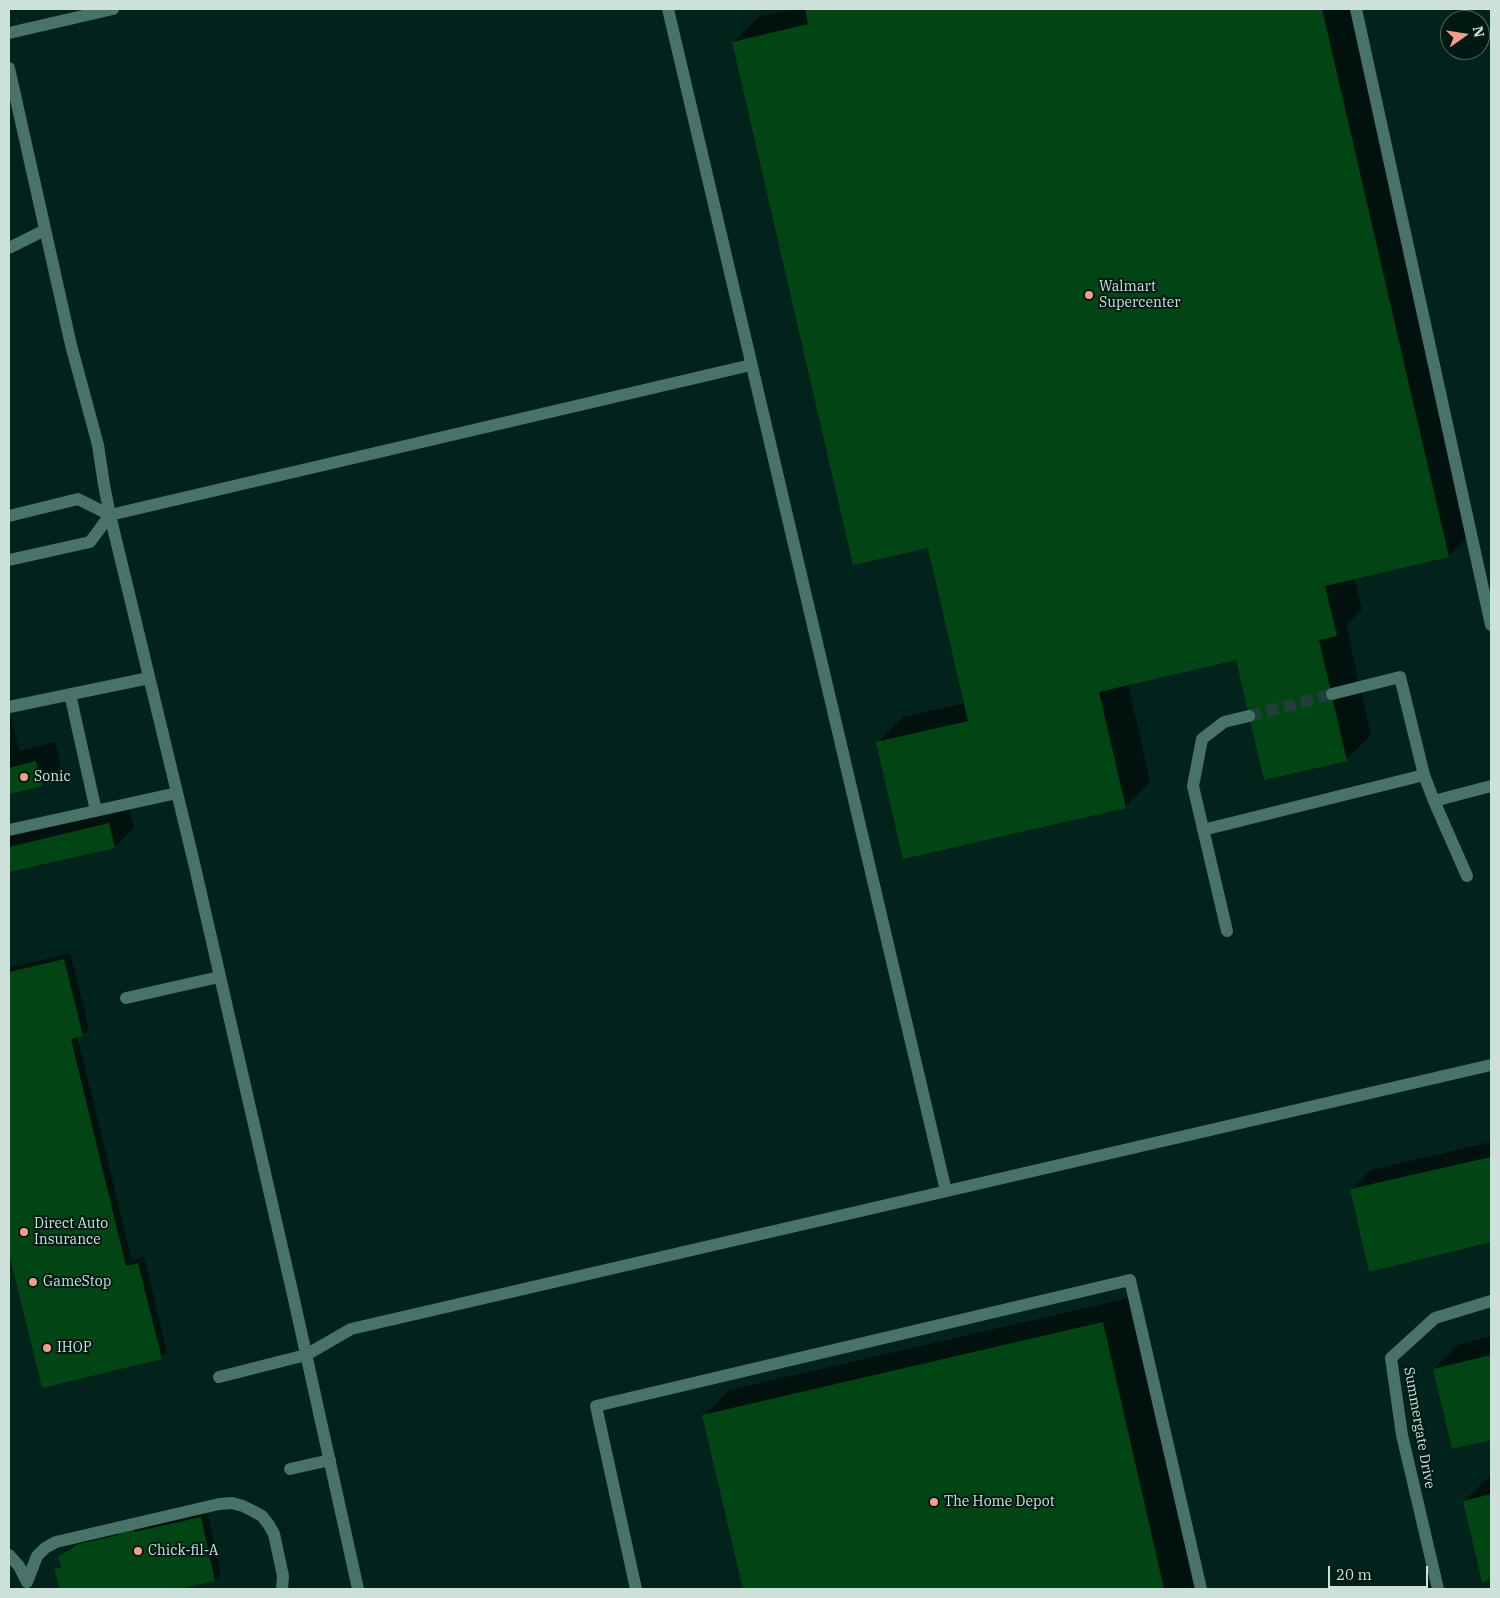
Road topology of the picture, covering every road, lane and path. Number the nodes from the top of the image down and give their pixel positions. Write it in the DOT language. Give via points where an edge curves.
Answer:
graph roads {
  1 [pos="113,9"];
  2 [pos="668,9"];
  3 [pos="1356,9"];
  4 [pos="9,32"];
  5 [pos="9,68"];
  6 [pos="45,230"];
  7 [pos="9,248"];
  8 [pos="751,365"];
  9 [pos="110,515"];
  10 [pos="9,516"];
  11 [pos="9,560"];
  12 [pos="1491,625"];
  13 [pos="149,678"];
  14 [pos="70,694"];
  15 [pos="1332,694"];
  16 [pos="9,708"];
  17 [pos="1249,716"];
  18 [pos="1424,775"];
  19 [pos="1491,786"];
  20 [pos="177,793"];
  21 [pos="1434,801"];
  22 [pos="96,811"];
  23 [pos="9,830"];
  24 [pos="1203,830"];
  25 [pos="1467,876"];
  26 [pos="1227,931"];
  27 [pos="219,977"];
  28 [pos="126,998"];
  29 [pos="1491,1066"];
  30 [pos="946,1191"];
  31 [pos="1491,1301"];
  32 [pos="306,1355"];
  33 [pos="220,1377"];
  34 [pos="330,1460"];
  35 [pos="290,1469"];
  36 [pos="9,1555"];
  37 [pos="282,1589"];
  38 [pos="358,1589"];
  39 [pos="636,1589"];
  40 [pos="1201,1589"];
  41 [pos="1438,1589"];
  1 -- 4 [label="street"];
  2 -- 8 [label="street"];
  3 -- 12 [label="street"];
  5 -- 6 [label="street"];
  6 -- 7 [label="street"];
  6 -- 9 [label="street" via="98,445"];
  8 -- 9 [label="street"];
  8 -- 30 [label="street"];
  9 -- 10 [label="street" via="78,499"];
  9 -- 11 [label="street" via="90,542"];
  9 -- 13 [label="street"];
  13 -- 14 [label="street"];
  13 -- 20 [label="street"];
  14 -- 16 [label="street"];
  14 -- 22 [label="street"];
  15 -- 18 [label="street" via="1400,677"];
  17 -- 24 [label="street" via="1224,722 1202,738 1193,786"];
  18 -- 21 [label="street"];
  18 -- 24 [label="street"];
  19 -- 21 [label="street"];
  20 -- 22 [label="street"];
  20 -- 27 [label="street"];
  21 -- 25 [label="street"];
  22 -- 23 [label="street"];
  24 -- 26 [label="street"];
  27 -- 28 [label="street"];
  27 -- 32 [label="street"];
  29 -- 30 [label="street"];
  30 -- 32 [label="street" via="351,1329"];
  31 -- 41 [label="street, Summergate Drive" via="1435,1318 1392,1358 1402,1435"];
  32 -- 33 [label="street"];
  32 -- 34 [label="street"];
  34 -- 35 [label="street"];
  34 -- 38 [label="street"];
  36 -- 37 [label="street" via="27,1582 38,1556 56,1542 232,1503 262,1516 270,1525 280,1562"];
  39 -- 40 [label="street" via="596,1406 1130,1280"];
}
